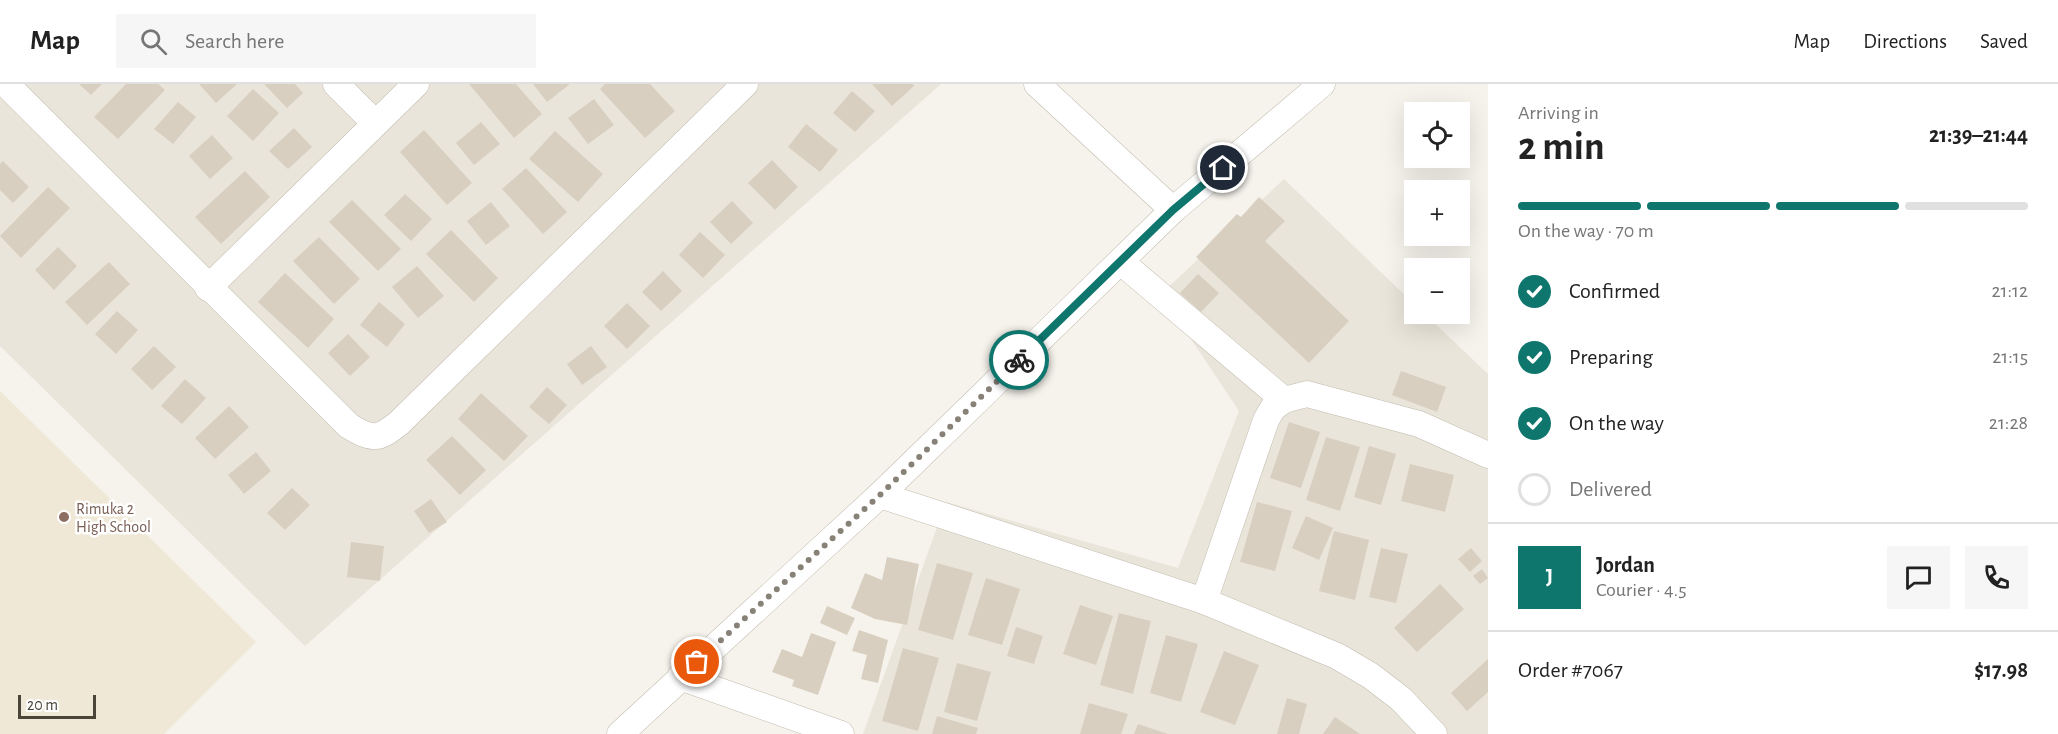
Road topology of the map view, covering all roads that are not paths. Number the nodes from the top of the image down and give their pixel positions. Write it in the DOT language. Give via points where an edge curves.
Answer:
graph roads {
  1 [pos="6,84"];
  2 [pos="336,84"];
  3 [pos="416,84"];
  4 [pos="745,84"];
  5 [pos="1037,84"];
  6 [pos="1322,84"];
  7 [pos="375,123"];
  8 [pos="1173,210"];
  9 [pos="1120,262"];
  10 [pos="208,288"];
  11 [pos="1284,400"];
  12 [pos="1488,455"];
  13 [pos="880,495"];
  14 [pos="1204,601"];
  15 [pos="680,677"];
  16 [pos="620,734"];
  17 [pos="841,734"];
  18 [pos="1434,734"];
  1 -- 10 [label="street"];
  2 -- 7 [label="street"];
  3 -- 7 [label="street"];
  4 -- 10 [label="street" via="381,437 368,437 349,426"];
  5 -- 8 [label="street"];
  6 -- 8 [label="street"];
  7 -- 10 [label="street"];
  8 -- 9 [label="street"];
  9 -- 11 [label="street"];
  9 -- 13 [label="street"];
  11 -- 12 [label="street" via="1307,394 1419,423"];
  11 -- 14 [label="street" via="1266,420"];
  13 -- 14 [label="street"];
  13 -- 15 [label="street"];
  14 -- 18 [label="street" via="1337,656 1401,699"];
  15 -- 16 [label="street"];
  15 -- 17 [label="street"];
}
